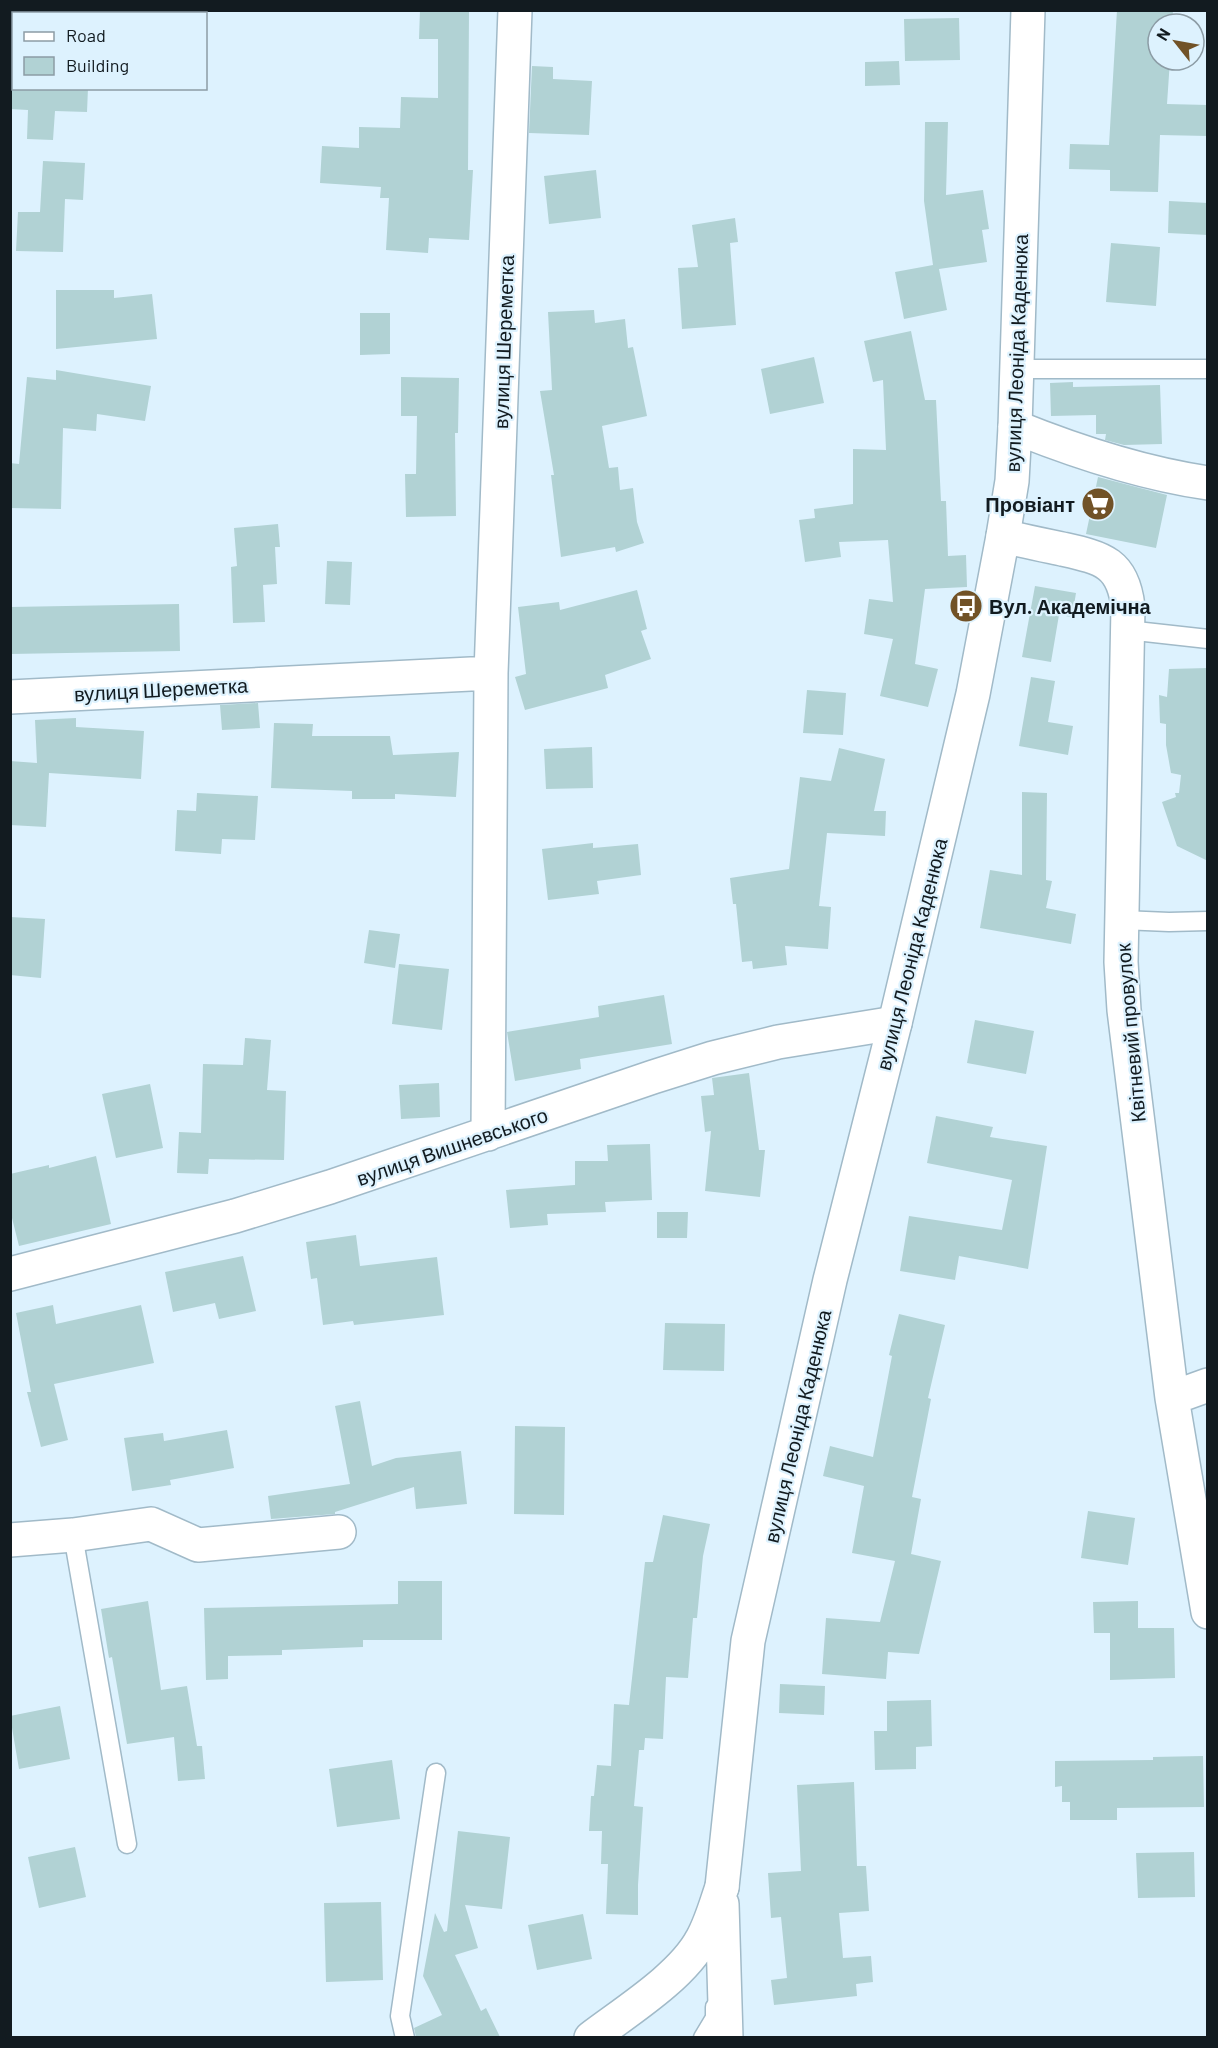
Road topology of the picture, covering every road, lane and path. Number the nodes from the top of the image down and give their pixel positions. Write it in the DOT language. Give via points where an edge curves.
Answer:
graph roads {
  1 [pos="515,10"];
  2 [pos="1028,10"];
  3 [pos="1016,369"];
  4 [pos="1208,369"];
  5 [pos="1015,427"];
  6 [pos="1208,483"];
  7 [pos="1004,536"];
  8 [pos="1127,630"];
  9 [pos="1208,639"];
  10 [pos="491,673"];
  11 [pos="10,697"];
  12 [pos="1122,920"];
  13 [pos="1208,921"];
  14 [pos="895,1023"];
  15 [pos="488,1134"];
  16 [pos="10,1274"];
  17 [pos="1208,1385"];
  18 [pos="1172,1398"];
  19 [pos="339,1532"];
  20 [pos="73,1535"];
  21 [pos="10,1540"];
  22 [pos="1208,1612"];
  23 [pos="436,1773"];
  24 [pos="127,1844"];
  25 [pos="722,1887"];
  26 [pos="405,2037"];
  27 [pos="591,2037"];
  28 [pos="703,2037"];
  29 [pos="726,2037"];
  1 -- 10 [label="street, вулиця Шереметка"];
  2 -- 3 [label="street, вулиця Леоніда Каденюка"];
  3 -- 4 [label="lane"];
  3 -- 5 [label="street, вулиця Леоніда Каденюка"];
  5 -- 6 [label="street" via="1099,458"];
  5 -- 7 [label="street, вулиця Леоніда Каденюка"];
  7 -- 8 [label="street, Квітневий провулок" via="1094,556 1106,563 1116,571 1127,595"];
  7 -- 14 [label="street, вулиця Леоніда Каденюка" via="973,694"];
  8 -- 9 [label="lane"];
  8 -- 12 [label="street, Квітневий провулок"];
  10 -- 11 [label="street, вулиця Шереметка"];
  10 -- 15 [label="street, вулиця Шереметка"];
  12 -- 13 [label="lane"];
  12 -- 18 [label="street, Квітневий провулок" via="1124,1010"];
  14 -- 15 [label="street, вулиця Вишневського" via="778,1042 713,1059"];
  14 -- 25 [label="street, вулиця Леоніда Каденюка" via="830,1280 748,1641"];
  15 -- 16 [label="street, вулиця Вишневського" via="235,1216"];
  17 -- 18 [label="street"];
  18 -- 22 [label="street, Квітневий провулок"];
  19 -- 20 [label="street" via="198,1545 151,1524"];
  20 -- 21 [label="street"];
  20 -- 24 [label="lane"];
  23 -- 26 [label="lane" via="400,2016"];
  25 -- 27 [label="street, вулиця Леоніда Каденюка" via="702,1941 688,1958 662,1985"];
  25 -- 28 [label="lane" via="715,2018"];
  25 -- 29 [label="street, вулиця Леоніда Каденюка"];
}
